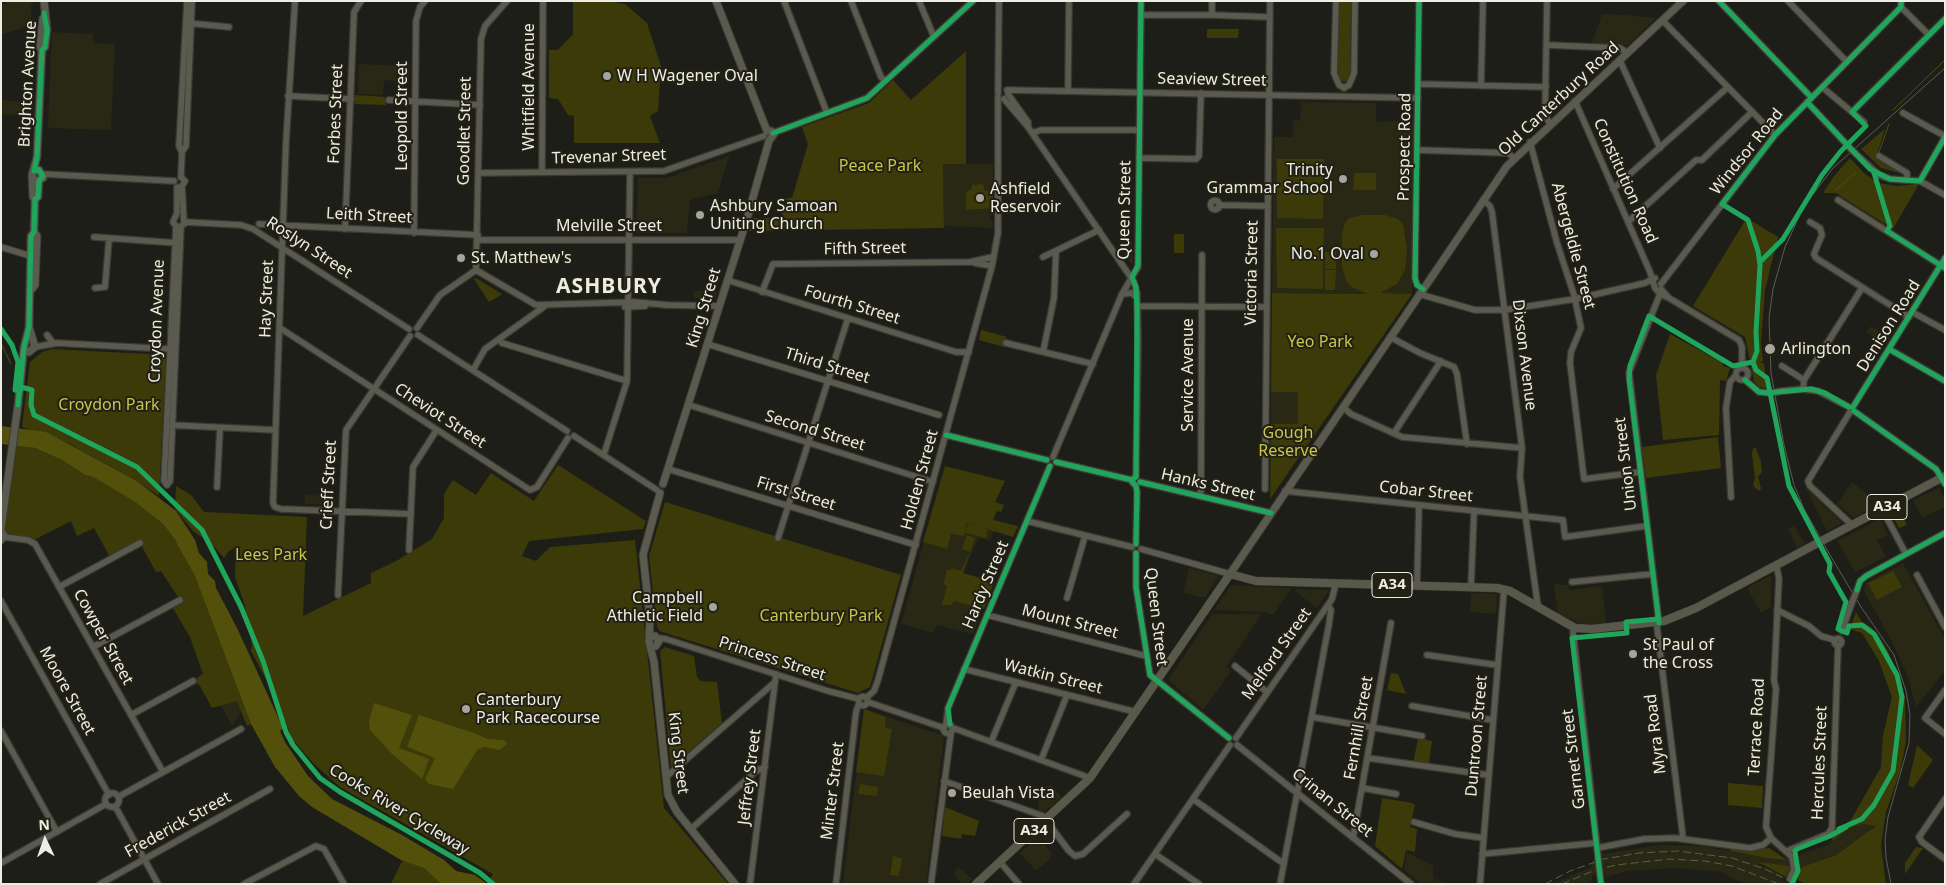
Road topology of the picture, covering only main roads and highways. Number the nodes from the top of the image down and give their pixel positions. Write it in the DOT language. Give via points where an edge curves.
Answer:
graph roads {
  1 [pos="44,1"];
  2 [pos="716,1"];
  3 [pos="1683,1"];
  4 [pos="1944,479"];
  5 [pos="2,534"];
  6 [pos="1230,574"];
  7 [pos="1504,590"];
  8 [pos="1658,625"];
  9 [pos="735,884"];
  10 [pos="976,884"];
  1 -- 5 [label="main road, Brighton Avenue" via="46,30 42,50 37,157 35,285 31,290 30,328 27,330 30,347 18,405"];
  2 -- 9 [label="main road, King Street" via="768,135 720,306 659,488 644,551 666,777 672,805"];
  3 -- 6 [label="main road, Old Canterbury Road" via="1514,158"];
  4 -- 8 [label="highway, A34, bridge"];
  6 -- 7 [label="highway, A34" via="1256,581 1493,587"];
  6 -- 10 [label="highway, A34" via="1090,778"];
  7 -- 8 [label="highway, A34" via="1579,629"];
  7 -- 8 [label="highway, A34" via="1573,632 1583,634"];
}
